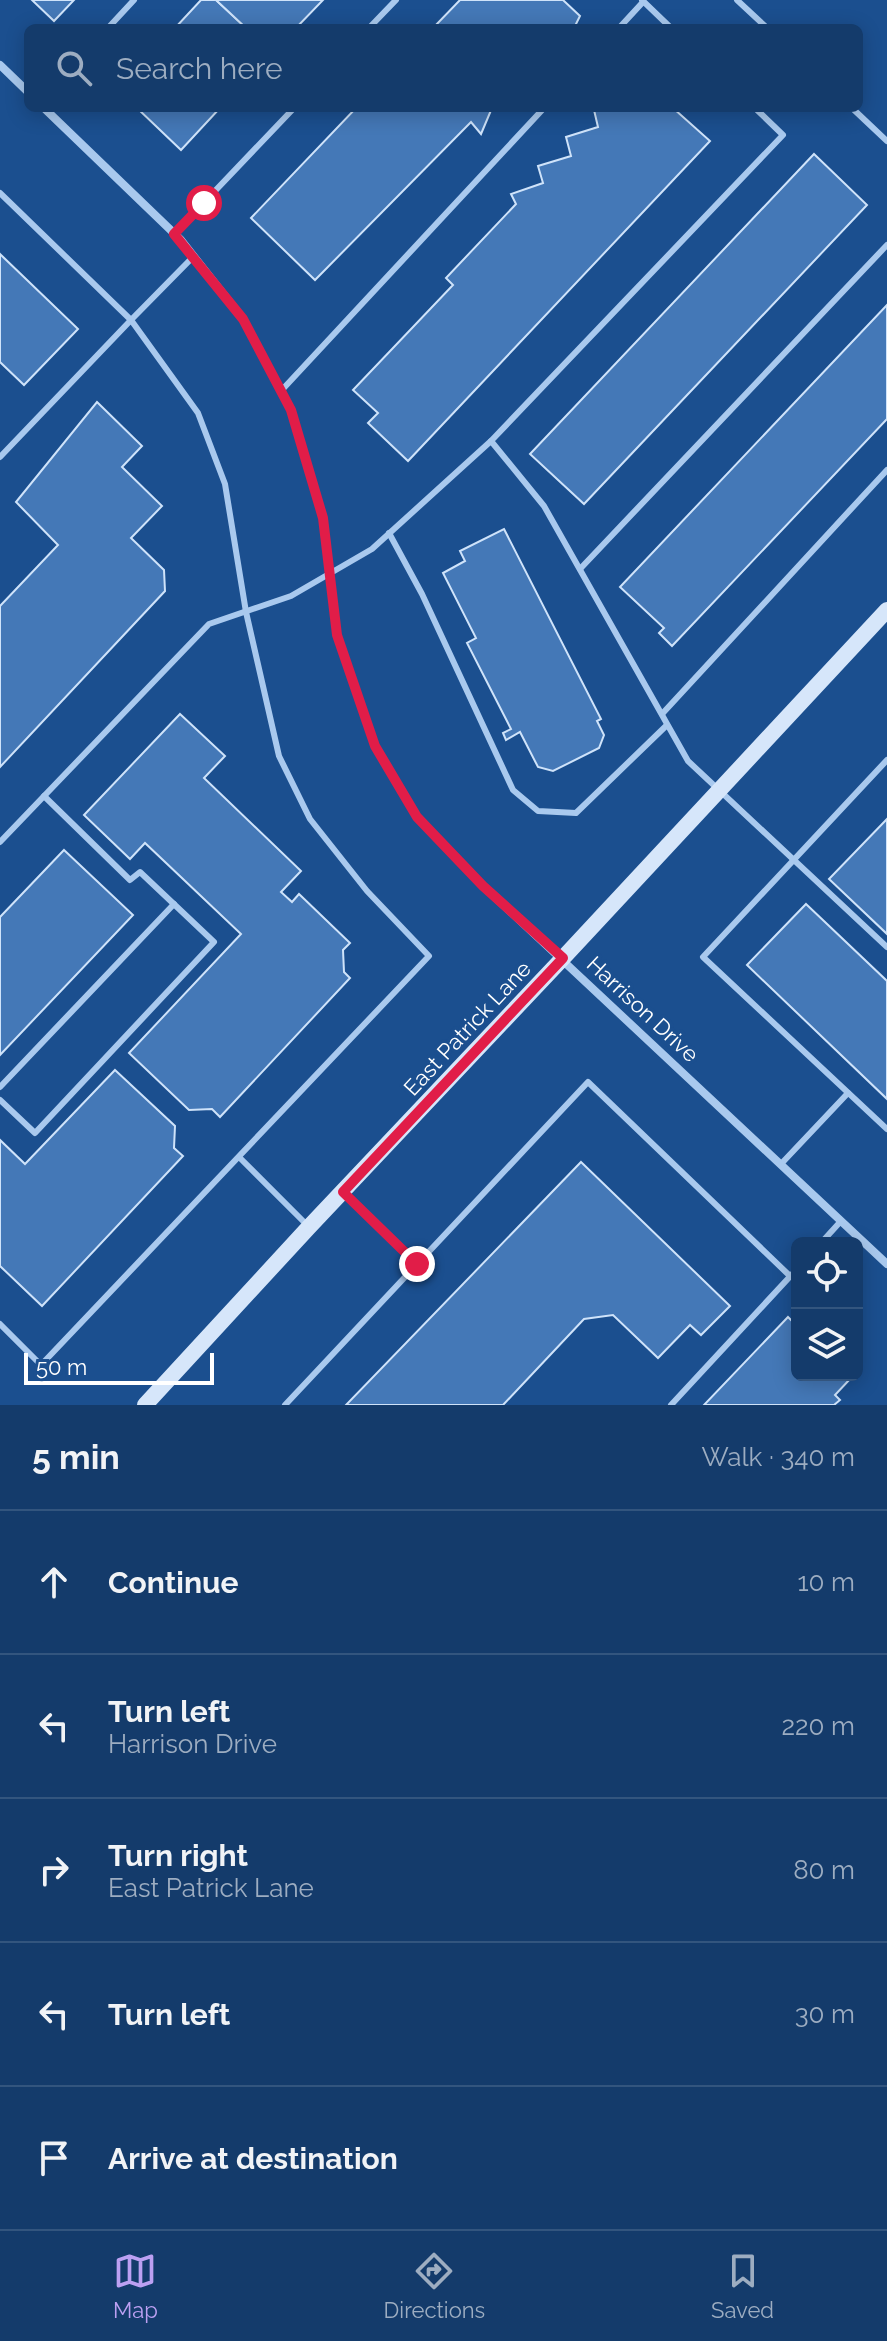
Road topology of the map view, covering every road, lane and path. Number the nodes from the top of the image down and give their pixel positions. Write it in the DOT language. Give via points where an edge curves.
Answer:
graph roads {
  1 [pos="134,0"];
  2 [pos="396,0"];
  3 [pos="737,0"];
  4 [pos="642,1"];
  5 [pos="112,24"];
  6 [pos="373,24"];
  7 [pos="622,24"];
  8 [pos="667,24"];
  9 [pos="763,24"];
  10 [pos="1,70"];
  11 [pos="24,89"];
  12 [pos="48,112"];
  13 [pos="290,112"];
  14 [pos="540,112"];
  15 [pos="759,112"];
  16 [pos="856,112"];
  17 [pos="887,141"];
  18 [pos="0,193"];
  19 [pos="174,234"];
  20 [pos="887,245"];
  21 [pos="194,256"];
  22 [pos="131,320"];
  23 [pos="281,391"];
  24 [pos="491,441"];
  25 [pos="0,457"];
  26 [pos="887,470"];
  27 [pos="389,533"];
  28 [pos="580,569"];
  29 [pos="330,575"];
  30 [pos="887,610"];
  31 [pos="246,612"];
  32 [pos="662,714"];
  33 [pos="667,725"];
  34 [pos="887,760"];
  35 [pos="719,790"];
  36 [pos="44,796"];
  37 [pos="0,842"];
  38 [pos="793,860"];
  39 [pos="174,904"];
  40 [pos="887,947"];
  41 [pos="563,958"];
  42 [pos="0,1087"];
  43 [pos="848,1093"];
  44 [pos="0,1100"];
  45 [pos="887,1129"];
  46 [pos="239,1157"];
  47 [pos="781,1164"];
  48 [pos="343,1192"];
  49 [pos="841,1221"];
  50 [pos="309,1227"];
  51 [pos="826,1237"];
  52 [pos="417,1264"];
  53 [pos="887,1264"];
  54 [pos="790,1276"];
  55 [pos="0,1324"];
  56 [pos="145,1405"];
  57 [pos="285,1405"];
  58 [pos="671,1405"];
  1 -- 5 [label="lane"];
  2 -- 6 [label="lane"];
  3 -- 9 [label="lane"];
  4 -- 7 [label="lane"];
  4 -- 8 [label="lane"];
  10 -- 11 [label="street"];
  12 -- 19 [label="street, Harrison Drive"];
  13 -- 19 [label="lane"];
  14 -- 23 [label="lane"];
  15 -- 24 [label="lane" via="783,135"];
  16 -- 17 [label="lane"];
  18 -- 22 [label="lane"];
  19 -- 21 [label="street, Harrison Drive"];
  20 -- 28 [label="lane"];
  21 -- 22 [label="lane"];
  21 -- 23 [label="street, Harrison Drive" via="243,319"];
  22 -- 25 [label="lane"];
  22 -- 31 [label="lane" via="198,413 225,484"];
  23 -- 29 [label="street, Harrison Drive" via="323,518"];
  24 -- 27 [label="lane"];
  24 -- 28 [label="lane" via="544,506"];
  26 -- 32 [label="lane"];
  27 -- 29 [label="lane"];
  27 -- 33 [label="lane" via="513,790 538,811 576,813"];
  28 -- 32 [label="lane"];
  29 -- 31 [label="lane"];
  29 -- 41 [label="street, Harrison Drive" via="337,635 375,746 417,817"];
  30 -- 35 [label="main road, East Patrick Lane"];
  31 -- 36 [label="lane" via="209,624"];
  31 -- 46 [label="lane" via="279,756 310,819 367,891 429,956"];
  32 -- 33 [label="lane"];
  33 -- 35 [label="lane" via="688,761"];
  34 -- 38 [label="lane"];
  35 -- 38 [label="lane"];
  35 -- 41 [label="main road, East Patrick Lane"];
  36 -- 37 [label="lane"];
  36 -- 39 [label="lane" via="130,880 140,872"];
  38 -- 40 [label="lane"];
  38 -- 43 [label="lane" via="703,957"];
  39 -- 42 [label="lane"];
  39 -- 44 [label="lane" via="214,942 35,1133"];
  41 -- 47 [label="street, Harrison Drive"];
  41 -- 48 [label="main road, East Patrick Lane"];
  43 -- 45 [label="lane"];
  43 -- 47 [label="lane"];
  46 -- 50 [label="lane"];
  46 -- 55 [label="lane" via="41,1365"];
  47 -- 49 [label="street, Harrison Drive"];
  48 -- 50 [label="main road, East Patrick Lane"];
  48 -- 52 [label="lane"];
  49 -- 51 [label="lane"];
  49 -- 53 [label="street, Harrison Drive"];
  50 -- 56 [label="main road, East Patrick Lane"];
  52 -- 54 [label="lane" via="588,1082"];
  52 -- 57 [label="lane"];
  54 -- 58 [label="lane"];
}
